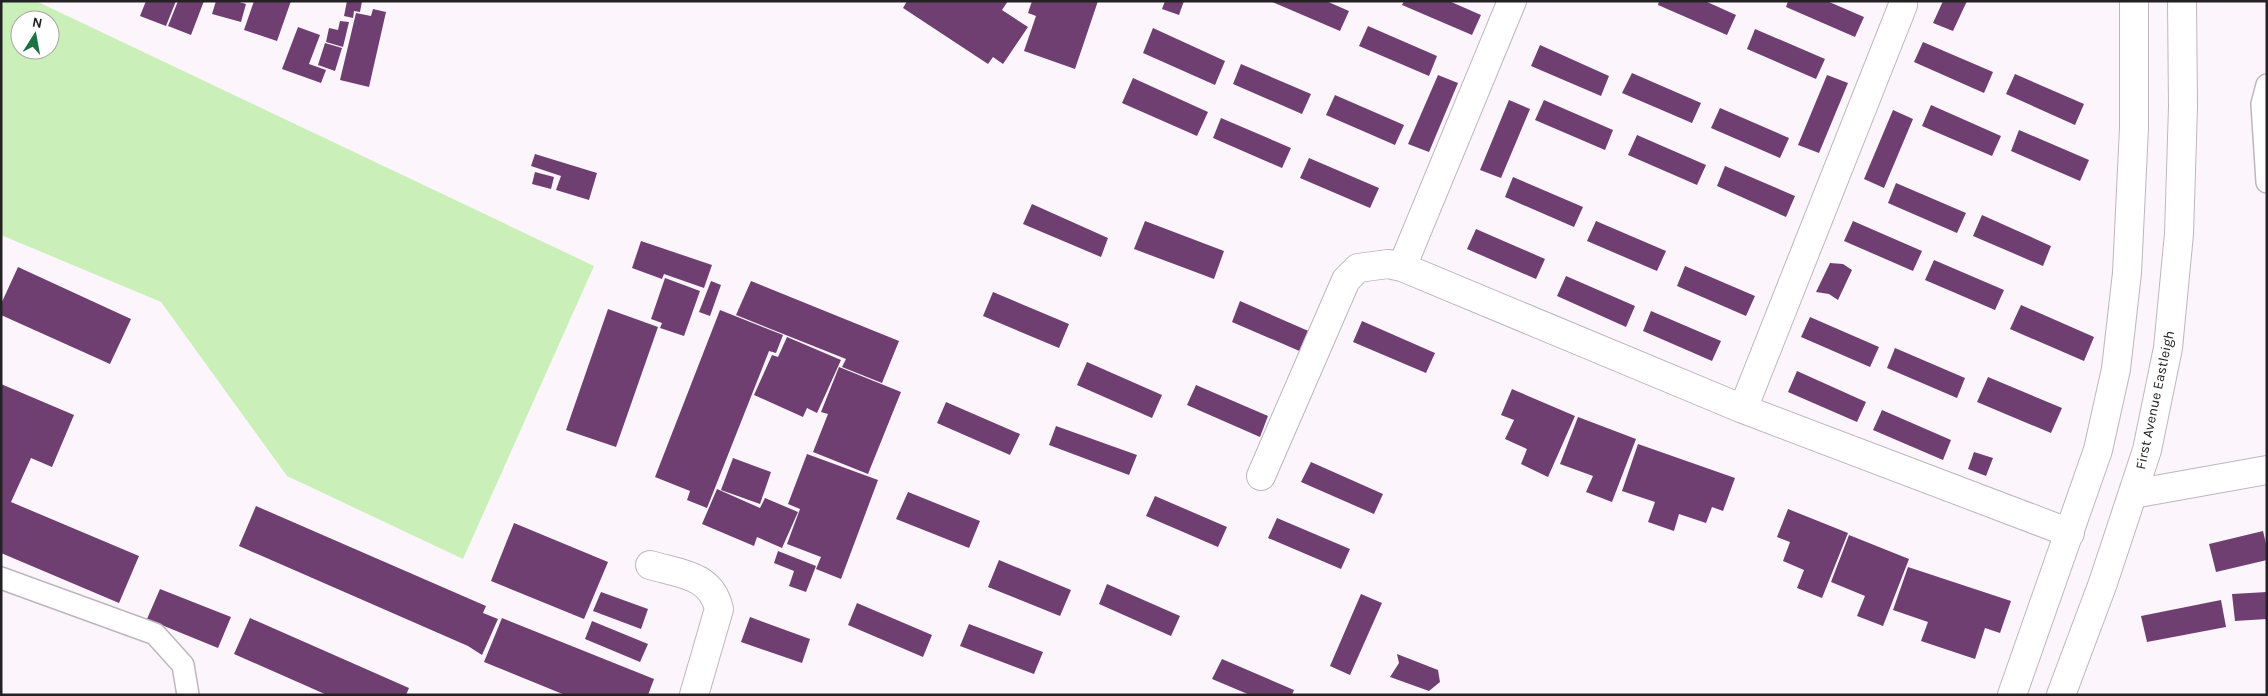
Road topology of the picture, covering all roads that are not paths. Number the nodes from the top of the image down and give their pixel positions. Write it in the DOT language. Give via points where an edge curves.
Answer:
graph roads {
  1 [pos="1512,1"];
  2 [pos="2134,1"];
  3 [pos="2182,1"];
  4 [pos="1903,4"];
  5 [pos="2267,85"];
  6 [pos="2267,182"];
  7 [pos="1402,267"];
  8 [pos="1743,409"];
  9 [pos="2267,470"];
  10 [pos="1261,476"];
  11 [pos="2133,494"];
  12 [pos="2070,532"];
  13 [pos="650,565"];
  14 [pos="1,578"];
  15 [pos="188,695"];
  16 [pos="694,695"];
  17 [pos="2012,695"];
  18 [pos="2060,695"];
  1 -- 7 [label="street"];
  2 -- 12 [label="street" via="2134,128 2127,273 2116,369 2098,450"];
  3 -- 11 [label="street, First Avenue Eastleigh" via="2179,234 2168,348 2147,450"];
  4 -- 8 [label="street"];
  5 -- 6 [label="lane" via="2262,113"];
  7 -- 8 [label="street"];
  7 -- 10 [label="street" via="1388,264 1358,268 1346,280"];
  8 -- 12 [label="street"];
  9 -- 11 [label="street"];
  11 -- 18 [label="street, First Avenue Eastleigh"];
  12 -- 17 [label="street"];
  13 -- 16 [label="street" via="689,575 707,585 716,598 719,610"];
  14 -- 15 [label="lane" via="155,634 183,665"];
}
